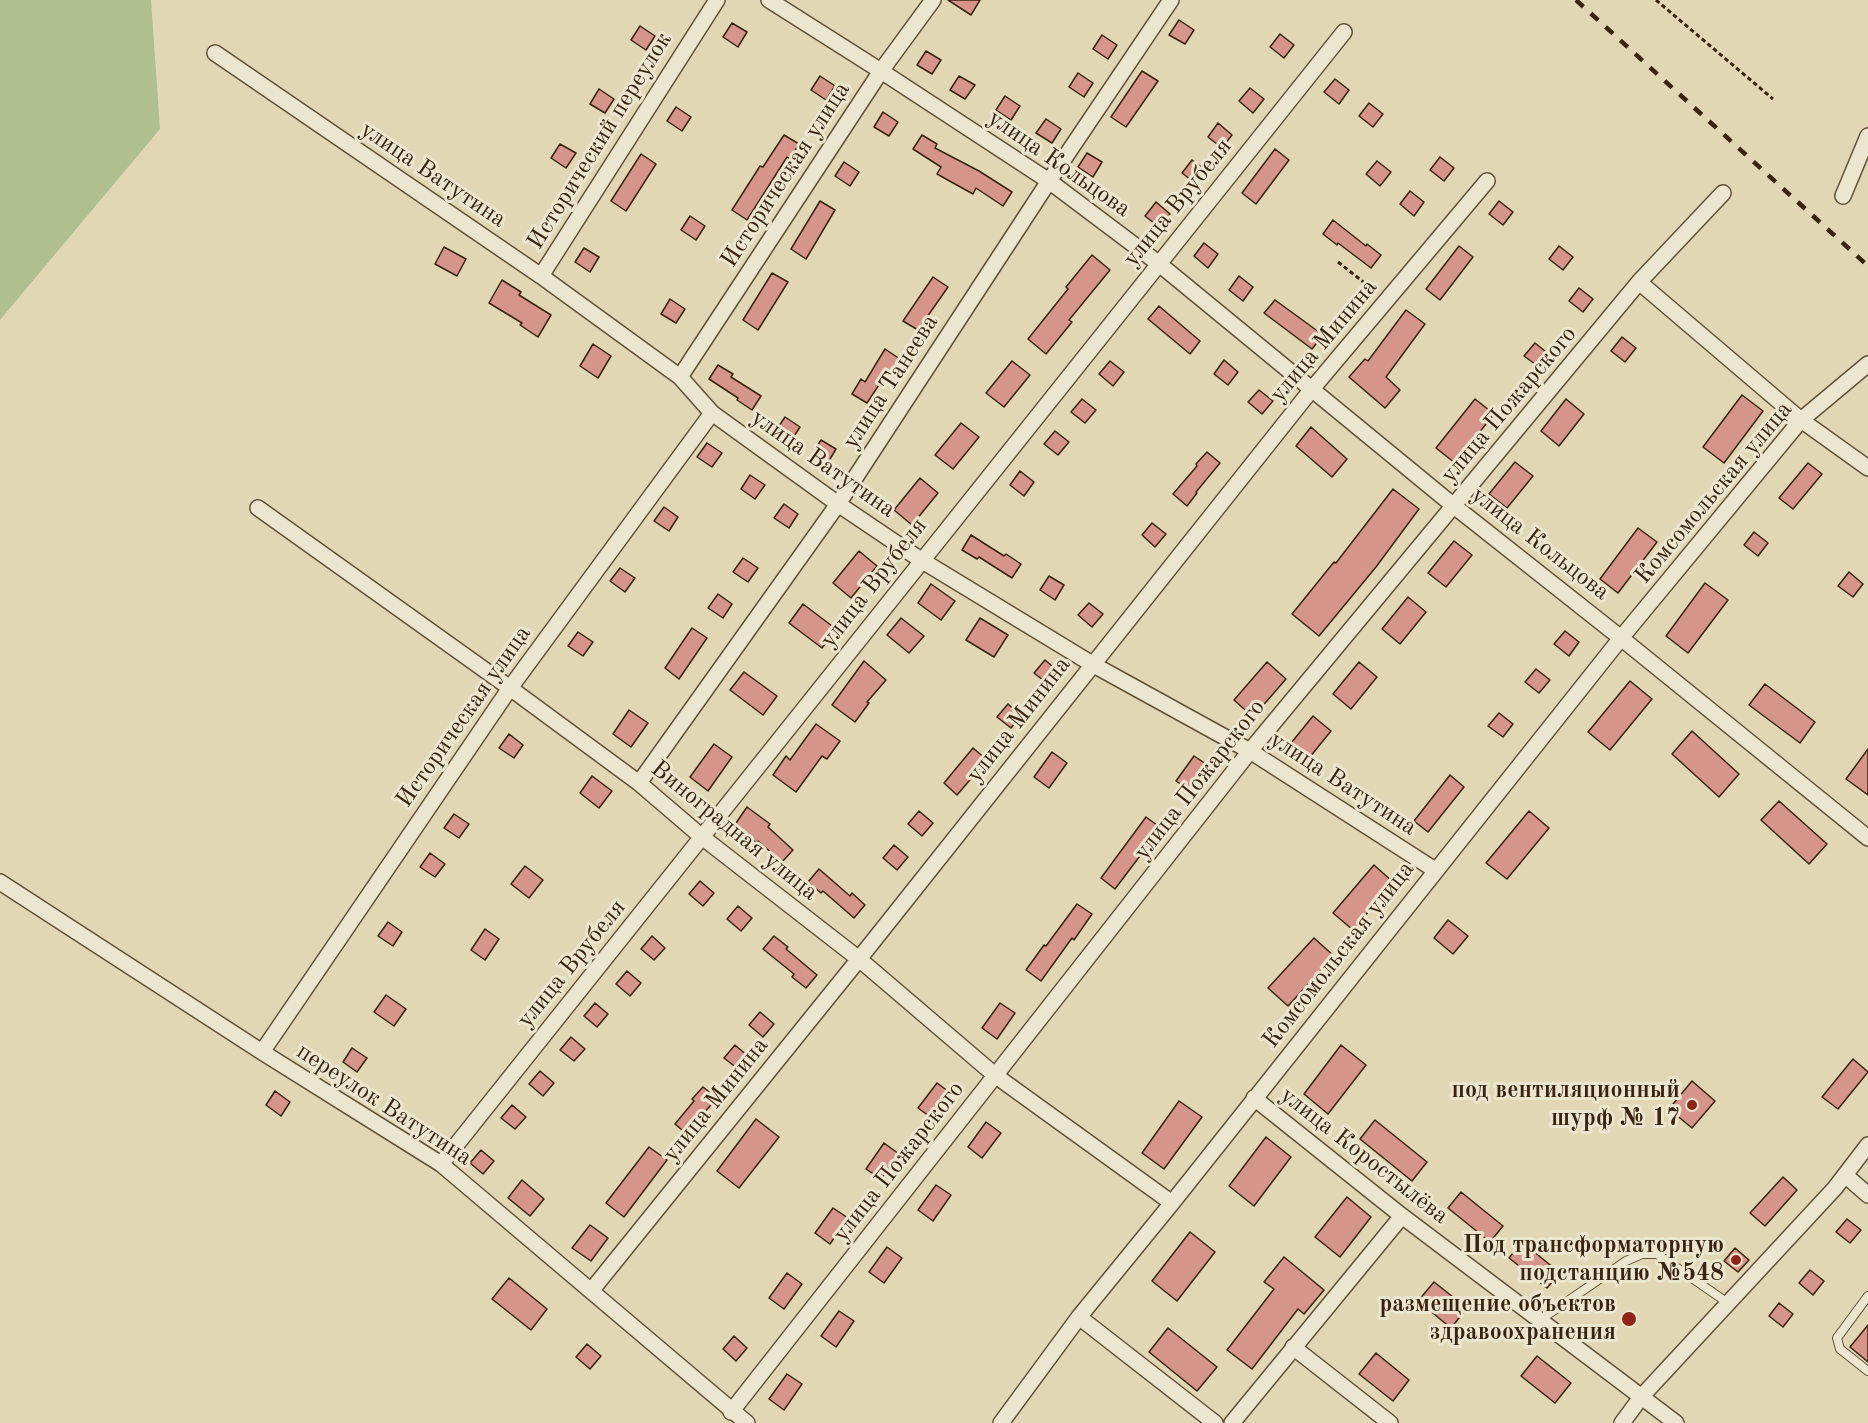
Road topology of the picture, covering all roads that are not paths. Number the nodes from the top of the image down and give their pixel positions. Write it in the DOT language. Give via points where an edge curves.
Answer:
graph roads {
  1 [pos="717,0"];
  2 [pos="769,0"];
  3 [pos="933,0"];
  4 [pos="1171,0"];
  5 [pos="1344,32"];
  6 [pos="215,53"];
  7 [pos="881,71"];
  8 [pos="1868,136"];
  9 [pos="1049,181"];
  10 [pos="1487,181"];
  11 [pos="1723,193"];
  12 [pos="1843,196"];
  13 [pos="1158,263"];
  14 [pos="541,276"];
  15 [pos="1639,282"];
  16 [pos="1868,364"];
  17 [pos="680,377"];
  18 [pos="1312,389"];
  19 [pos="712,413"];
  20 [pos="1801,420"];
  21 [pos="1868,468"];
  22 [pos="838,504"];
  23 [pos="1454,506"];
  24 [pos="258,508"];
  25 [pos="921,560"];
  26 [pos="1621,638"];
  27 [pos="1092,664"];
  28 [pos="510,688"];
  29 [pos="1250,751"];
  30 [pos="639,783"];
  31 [pos="702,837"];
  32 [pos="1868,838"];
  33 [pos="1435,870"];
  34 [pos="0,882"];
  35 [pos="858,959"];
  36 [pos="262,1052"];
  37 [pos="996,1076"];
  38 [pos="1254,1098"];
  39 [pos="1868,1145"];
  40 [pos="441,1164"];
  41 [pos="1845,1175"];
  42 [pos="1868,1195"];
  43 [pos="1172,1203"];
  44 [pos="1402,1215"];
  45 [pos="591,1291"];
  46 [pos="1868,1296"];
  47 [pos="1728,1303"];
  48 [pos="1079,1317"];
  49 [pos="1540,1320"];
  50 [pos="1293,1347"];
  51 [pos="1868,1371"];
  52 [pos="1642,1396"];
  53 [pos="731,1412"];
  54 [pos="747,1423"];
  55 [pos="1001,1423"];
  56 [pos="1215,1423"];
  57 [pos="1232,1423"];
  58 [pos="1390,1423"];
  59 [pos="1622,1423"];
  60 [pos="1676,1423"];
  1 -- 14 [label="street, Исторический переулок"];
  2 -- 7 [label="street, улица Кольцова"];
  3 -- 7 [label="street, Историческая улица"];
  4 -- 9 [label="street, улица Танеева"];
  5 -- 13 [label="street, улица Врубеля"];
  6 -- 14 [label="street, улица Ватутина"];
  7 -- 9 [label="street, улица Кольцова"];
  7 -- 17 [label="street, Историческая улица"];
  8 -- 12 [label="street"];
  9 -- 13 [label="street, улица Кольцова"];
  9 -- 22 [label="street, улица Танеева"];
  10 -- 18 [label="street, улица Минина"];
  11 -- 15 [label="street, улица Пожарского"];
  13 -- 18 [label="street, улица Кольцова"];
  13 -- 25 [label="street, улица Врубеля"];
  14 -- 17 [label="street, улица Ватутина"];
  15 -- 20 [label="street"];
  15 -- 23 [label="street, улица Пожарского"];
  16 -- 20 [label="street, Комсомольская улица"];
  17 -- 19 [label="street, улица Ватутина"];
  18 -- 23 [label="street, улица Кольцова"];
  18 -- 27 [label="street, улица Минина"];
  19 -- 22 [label="street, улица Ватутина"];
  19 -- 28 [label="street, Историческая улица"];
  20 -- 21 [label="street"];
  20 -- 26 [label="street, Комсомольская улица"];
  22 -- 25 [label="street, улица Ватутина"];
  22 -- 30 [label="street, улица Танеева"];
  23 -- 26 [label="street, улица Кольцова"];
  23 -- 29 [label="street, улица Пожарского"];
  24 -- 28 [label="street, Виноградная улица"];
  25 -- 27 [label="street, улица Ватутина"];
  25 -- 31 [label="street, улица Врубеля"];
  26 -- 32 [label="street, улица Кольцова"];
  26 -- 33 [label="street, Комсомольская улица"];
  27 -- 29 [label="street, улица Ватутина"];
  27 -- 35 [label="street, улица Минина"];
  28 -- 30 [label="street, Виноградная улица"];
  28 -- 36 [label="street, Историческая улица"];
  29 -- 33 [label="street, улица Ватутина"];
  29 -- 37 [label="street, улица Пожарского"];
  30 -- 31 [label="street, Виноградная улица"];
  31 -- 35 [label="street, Виноградная улица"];
  31 -- 40 [label="street, улица Врубеля"];
  33 -- 38 [label="street, Комсомольская улица"];
  34 -- 36 [label="street, переулок Ватутина"];
  35 -- 37 [label="street, Виноградная улица"];
  35 -- 45 [label="street, улица Минина"];
  36 -- 40 [label="street, переулок Ватутина"];
  37 -- 43 [label="street, Виноградная улица"];
  37 -- 53 [label="street, улица Пожарского"];
  38 -- 43 [label="street, Комсомольская улица"];
  38 -- 44 [label="street, улица Коростылёва"];
  39 -- 41 [label="street"];
  40 -- 45 [label="street, переулок Ватутина"];
  41 -- 42 [label="street"];
  41 -- 47 [label="street"];
  43 -- 48 [label="street, Комсомольская улица"];
  44 -- 49 [label="street, улица Коростылёва"];
  44 -- 50 [label="street"];
  45 -- 53 [label="street, переулок Ватутина"];
  46 -- 51 [label="lane" via="1837,1338 1840,1349"];
  47 -- 49 [label="lane" via="1663,1257 1642,1254"];
  47 -- 52 [label="street"];
  48 -- 55 [label="street, Комсомольская улица"];
  48 -- 56 [label="street"];
  49 -- 52 [label="street, улица Коростылёва"];
  50 -- 57 [label="street"];
  50 -- 58 [label="street"];
  52 -- 59 [label="street"];
  52 -- 60 [label="street, улица Коростылёва"];
  53 -- 54 [label="street, переулок Ватутина"];
}
